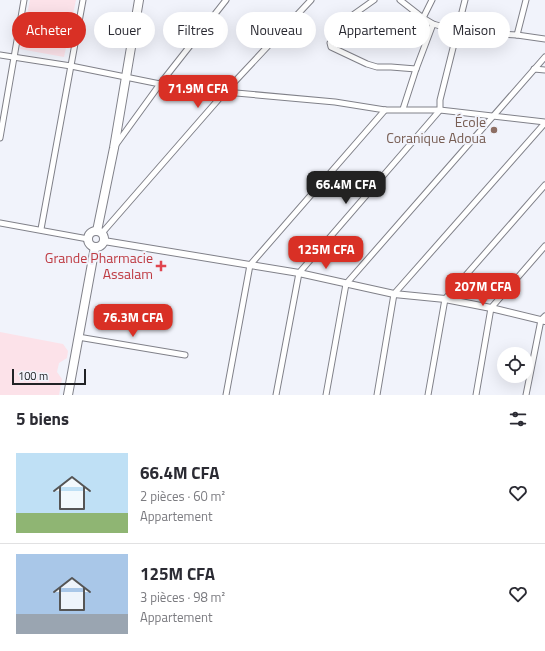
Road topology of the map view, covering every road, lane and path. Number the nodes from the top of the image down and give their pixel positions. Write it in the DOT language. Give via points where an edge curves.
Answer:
graph roads {
  1 [pos="24,0"];
  2 [pos="83,0"];
  3 [pos="139,0"];
  4 [pos="226,0"];
  5 [pos="311,0"];
  6 [pos="374,0"];
  7 [pos="400,0"];
  8 [pos="432,0"];
  9 [pos="466,0"];
  10 [pos="526,0"];
  11 [pos="415,12"];
  12 [pos="426,12"];
  13 [pos="463,12"];
  14 [pos="430,22"];
  15 [pos="433,24"];
  16 [pos="438,25"];
  17 [pos="510,35"];
  18 [pos="517,35"];
  19 [pos="545,39"];
  20 [pos="454,48"];
  21 [pos="0,55"];
  22 [pos="15,57"];
  23 [pos="545,57"];
  24 [pos="71,66"];
  25 [pos="416,69"];
  26 [pos="534,69"];
  27 [pos="545,70"];
  28 [pos="126,77"];
  29 [pos="160,84"];
  30 [pos="225,92"];
  31 [pos="403,109"];
  32 [pos="385,110"];
  33 [pos="440,110"];
  34 [pos="493,116"];
  35 [pos="545,122"];
  36 [pos="0,138"];
  37 [pos="114,148"];
  38 [pos="545,185"];
  39 [pos="0,223"];
  40 [pos="41,229"];
  41 [pos="101,235"];
  42 [pos="88,239"];
  43 [pos="545,246"];
  44 [pos="94,247"];
  45 [pos="250,265"];
  46 [pos="299,273"];
  47 [pos="346,284"];
  48 [pos="394,294"];
  49 [pos="445,299"];
  50 [pos="491,308"];
  51 [pos="544,319"];
  52 [pos="78,337"];
  53 [pos="185,355"];
  54 [pos="68,395"];
  55 [pos="226,395"];
  56 [pos="276,395"];
  57 [pos="326,395"];
  58 [pos="377,395"];
  59 [pos="428,395"];
  60 [pos="476,395"];
  61 [pos="526,395"];
  1 -- 22 [label="street"];
  2 -- 24 [label="street"];
  3 -- 28 [label="main road"];
  4 -- 29 [label="street"];
  5 -- 30 [label="street"];
  6 -- 25 [label="street" via="350,17 330,43 331,46 377,67"];
  7 -- 11 [label="street"];
  8 -- 12 [label="street"];
  9 -- 13 [label="street"];
  10 -- 18 [label="street"];
  14 -- 15 [label="street"];
  15 -- 16 [label="street"];
  15 -- 25 [label="street"];
  17 -- 18 [label="street"];
  18 -- 19 [label="street"];
  20 -- 33 [label="street" via="440,100"];
  21 -- 22 [label="street"];
  22 -- 24 [label="street"];
  22 -- 36 [label="street"];
  23 -- 26 [label="street"];
  24 -- 28 [label="street"];
  24 -- 40 [label="street"];
  25 -- 31 [label="street"];
  26 -- 27 [label="street"];
  26 -- 34 [label="street"];
  28 -- 29 [label="street"];
  28 -- 37 [label="main road"];
  29 -- 30 [label="street"];
  29 -- 37 [label="street"];
  30 -- 32 [label="street" via="335,102"];
  30 -- 41 [label="street"];
  31 -- 32 [label="street"];
  31 -- 33 [label="street"];
  32 -- 45 [label="street"];
  33 -- 34 [label="street"];
  33 -- 46 [label="street"];
  34 -- 35 [label="street"];
  34 -- 47 [label="street"];
  35 -- 48 [label="street"];
  37 -- 41 [label="main road"];
  38 -- 49 [label="street"];
  39 -- 40 [label="street"];
  40 -- 42 [label="street"];
  41 -- 42 [label="main road" via="90,234"];
  41 -- 44 [label="main road" via="99,246"];
  41 -- 45 [label="street"];
  42 -- 44 [label="main road"];
  43 -- 50 [label="street"];
  44 -- 52 [label="main road"];
  45 -- 46 [label="street"];
  45 -- 55 [label="street"];
  46 -- 47 [label="street"];
  46 -- 56 [label="street"];
  47 -- 48 [label="street"];
  47 -- 57 [label="street"];
  48 -- 49 [label="street"];
  48 -- 58 [label="street"];
  49 -- 50 [label="street"];
  49 -- 59 [label="street"];
  50 -- 51 [label="street"];
  50 -- 60 [label="street"];
  51 -- 61 [label="street"];
  52 -- 53 [label="street"];
  52 -- 54 [label="main road"];
}
